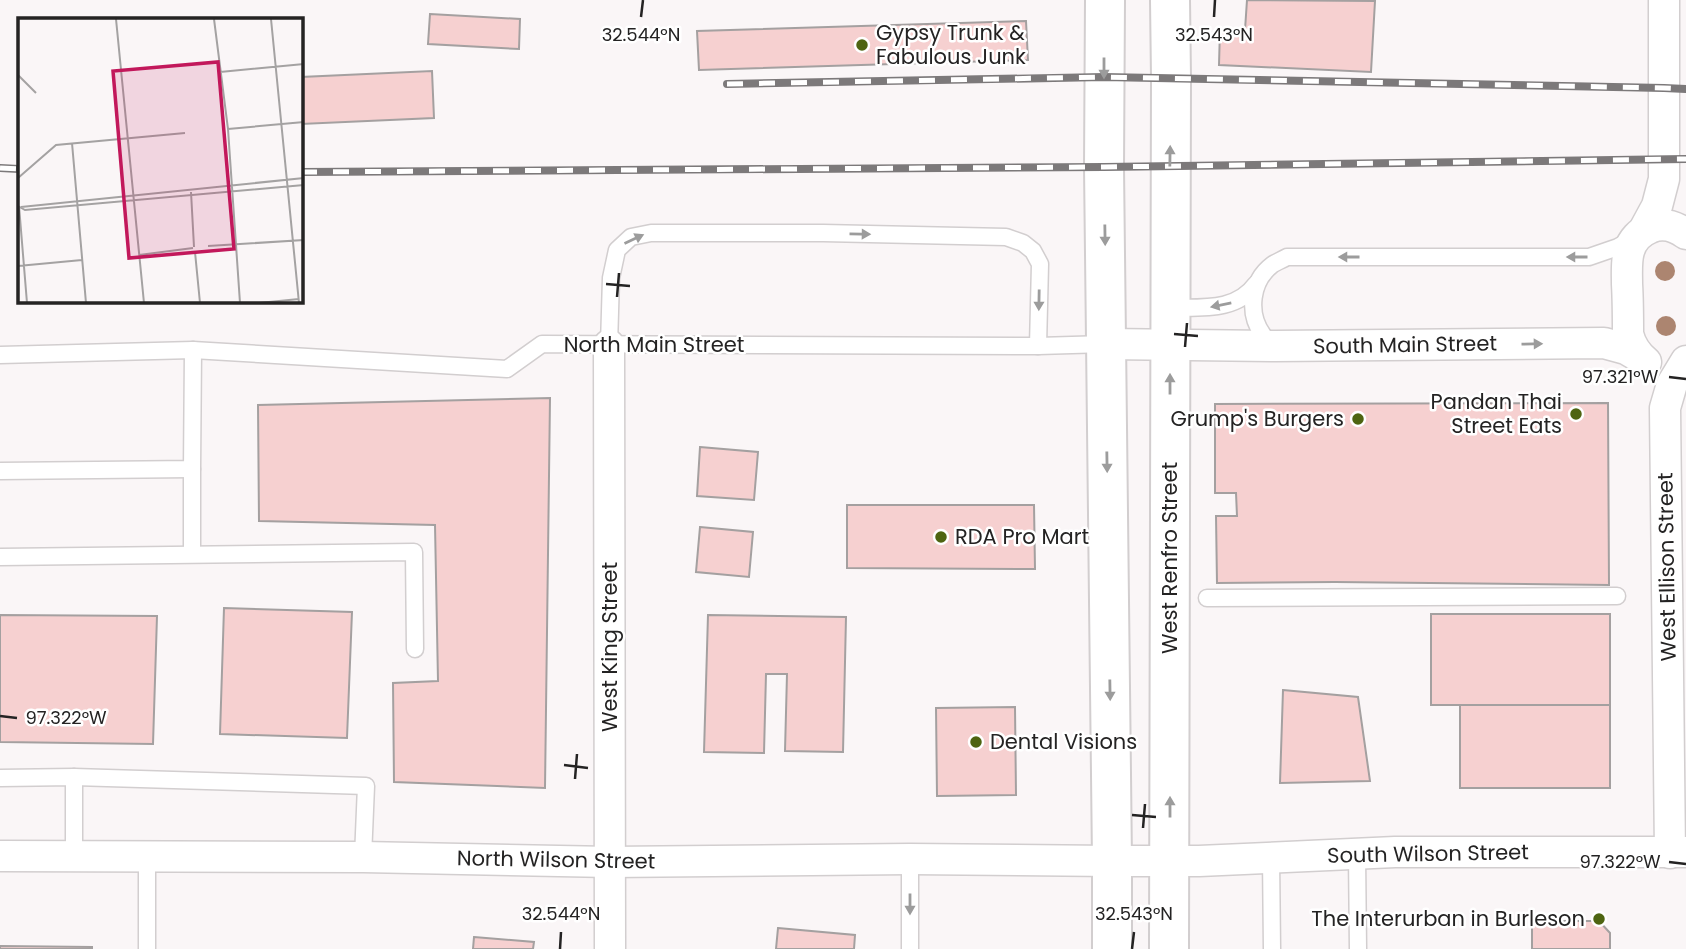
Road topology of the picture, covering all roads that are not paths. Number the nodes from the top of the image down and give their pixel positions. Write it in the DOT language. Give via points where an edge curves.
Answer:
graph roads {
  1 [pos="1105,0"];
  2 [pos="1170,0"];
  3 [pos="1664,0"];
  4 [pos="1664,169"];
  5 [pos="1642,232"];
  6 [pos="1686,232"];
  7 [pos="1262,276"];
  8 [pos="1170,326"];
  9 [pos="1106,344"];
  10 [pos="609,345"];
  11 [pos="1038,346"];
  12 [pos="1275,346"];
  13 [pos="193,350"];
  14 [pos="0,355"];
  15 [pos="1642,359"];
  16 [pos="1686,360"];
  17 [pos="1665,408"];
  18 [pos="192,469"];
  19 [pos="0,471"];
  20 [pos="192,554"];
  21 [pos="0,557"];
  22 [pos="1617,596"];
  23 [pos="1207,598"];
  24 [pos="1676,607"];
  25 [pos="415,649"];
  26 [pos="74,777"];
  27 [pos="0,778"];
  28 [pos="1678,852"];
  29 [pos="1357,854"];
  30 [pos="0,856"];
  31 [pos="74,856"];
  32 [pos="147,856"];
  33 [pos="363,857"];
  34 [pos="1271,857"];
  35 [pos="910,859"];
  36 [pos="1112,861"];
  37 [pos="1169,861"];
  38 [pos="610,862"];
  39 [pos="147,949"];
  40 [pos="610,949"];
  41 [pos="910,949"];
  42 [pos="1112,949"];
  43 [pos="1169,949"];
  44 [pos="1272,949"];
  45 [pos="1358,949"];
  1 -- 9 [label="main road, one-way"];
  8 -- 2 [label="main road, West Renfro Street, one-way"];
  3 -- 4 [label="street"];
  4 -- 5 [label="street" via="1657,206"];
  4 -- 6 [label="street"];
  5 -- 6 [label="street" via="1668,225"];
  5 -- 7 [label="lane, one-way" via="1589,257 1287,257"];
  5 -- 15 [label="street" via="1634,239 1627,262 1628,334"];
  7 -- 8 [label="lane, one-way" via="1237,301"];
  7 -- 12 [label="lane" via="1253,306 1256,322"];
  8 -- 9 [label="street, South Main Street"];
  8 -- 12 [label="street, South Main Street"];
  37 -- 8 [label="main road, West Renfro Street, one-way"];
  9 -- 11 [label="lane, North Main Street"];
  9 -- 36 [label="main road, one-way"];
  10 -- 11 [label="lane, North Main Street"];
  10 -- 11 [label="lane, one-way" via="611,278 617,250 631,237 690,233 1006,237 1023,243 1040,264"];
  10 -- 13 [label="lane, North Main Street" via="542,344 507,369"];
  10 -- 38 [label="street, West King Street"];
  12 -- 15 [label="street, South Main Street, one-way" via="1604,343"];
  13 -- 14 [label="lane, North Main Street"];
  13 -- 18 [label="lane"];
  15 -- 16 [label="street, South Main Street" via="1667,367"];
  15 -- 17 [label="street"];
  16 -- 17 [label="street"];
  17 -- 24 [label="street, West Ellison Street"];
  18 -- 19 [label="lane"];
  18 -- 20 [label="lane"];
  20 -- 21 [label="lane"];
  20 -- 25 [label="lane" via="414,552"];
  22 -- 23 [label="lane"];
  24 -- 28 [label="street, West Ellison Street"];
  26 -- 27 [label="lane"];
  26 -- 31 [label="lane"];
  26 -- 33 [label="lane" via="366,786"];
  28 -- 29 [label="street, South Wilson Street"];
  29 -- 34 [label="street, South Wilson Street"];
  29 -- 45 [label="lane"];
  30 -- 31 [label="street, North Wilson Street"];
  31 -- 32 [label="street, North Wilson Street"];
  32 -- 33 [label="street, North Wilson Street"];
  32 -- 39 [label="lane"];
  33 -- 38 [label="street, North Wilson Street"];
  34 -- 37 [label="street, South Wilson Street"];
  34 -- 44 [label="lane"];
  35 -- 36 [label="street, North Wilson Street"];
  35 -- 38 [label="street, North Wilson Street"];
  35 -- 41 [label="lane, one-way"];
  36 -- 37 [label="street, South Wilson Street"];
  36 -- 42 [label="main road"];
  37 -- 43 [label="main road, West Renfro Street"];
  38 -- 40 [label="street, West King Street"];
}
